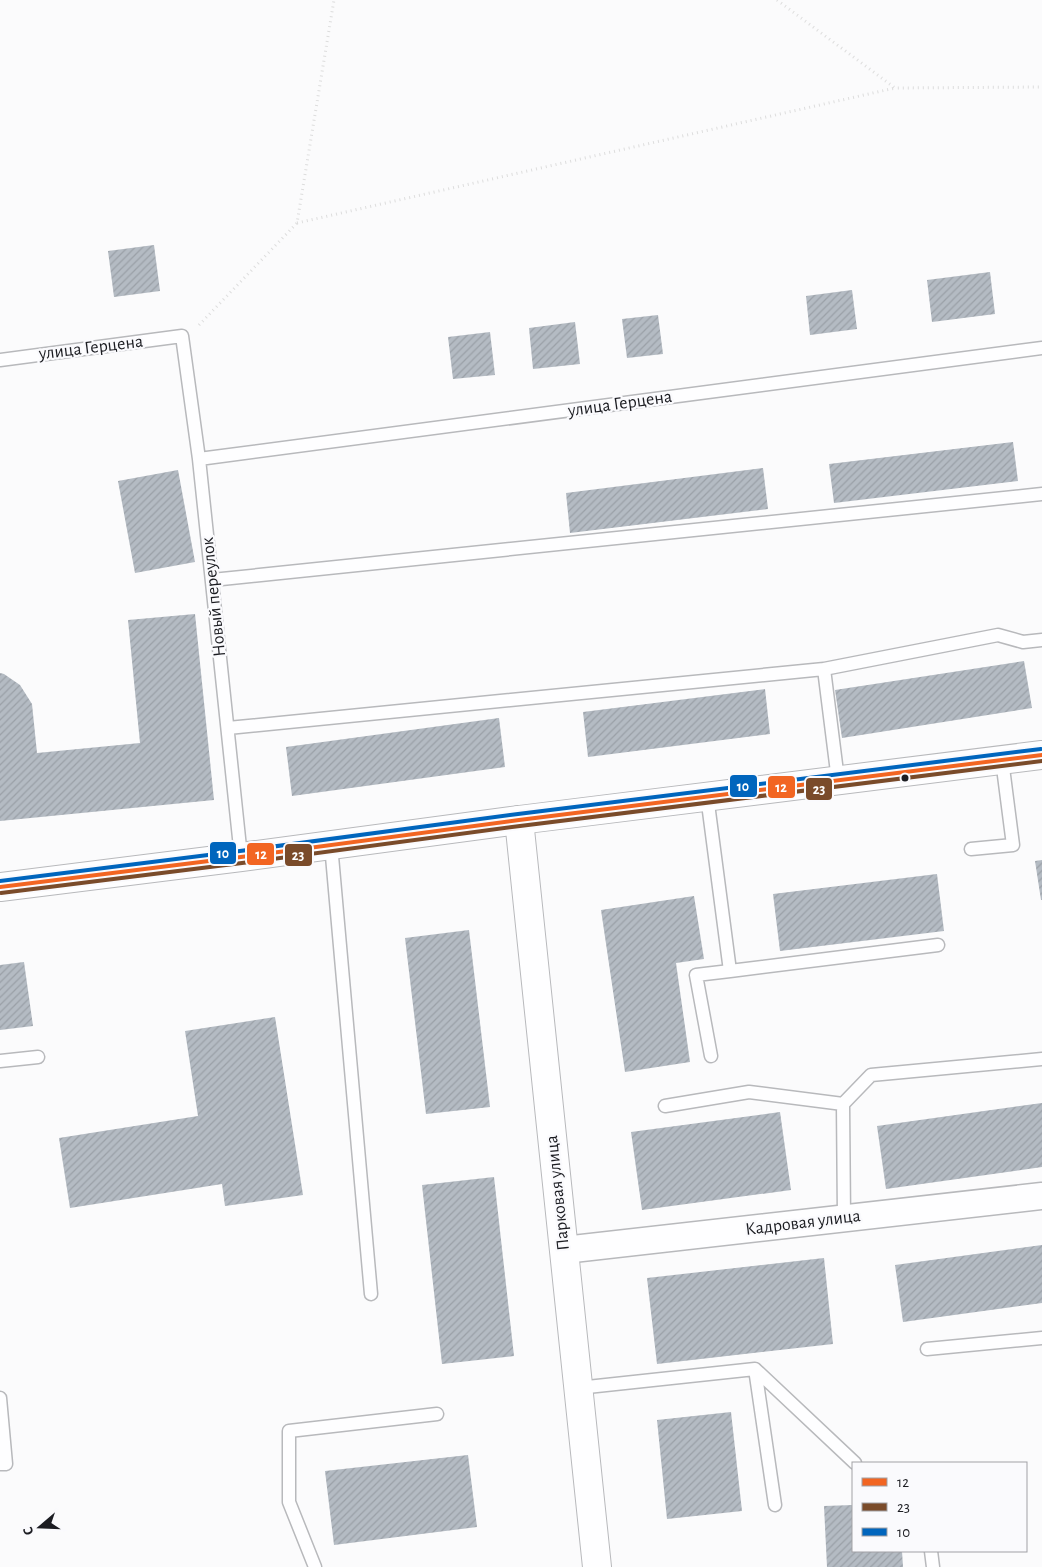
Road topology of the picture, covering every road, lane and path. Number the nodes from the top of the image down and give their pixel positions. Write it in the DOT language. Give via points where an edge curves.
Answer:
graph roads {
  1 [pos="334,0"];
  2 [pos="777,0"];
  3 [pos="1042,86"];
  4 [pos="894,88"];
  5 [pos="297,223"];
  6 [pos="182,339"];
  7 [pos="1042,348"];
  8 [pos="0,360"];
  9 [pos="199,459"];
  10 [pos="1042,494"];
  11 [pos="212,580"];
  12 [pos="1042,640"];
  13 [pos="824,669"];
  14 [pos="228,728"];
  15 [pos="1042,755"];
  16 [pos="1002,760"];
  17 [pos="838,780"];
  18 [pos="707,796"];
  19 [pos="520,820"];
  20 [pos="331,845"];
  21 [pos="971,850"];
  22 [pos="241,857"];
  23 [pos="0,887"];
  24 [pos="938,945"];
  25 [pos="730,971"];
  26 [pos="711,1056"];
  27 [pos="38,1057"];
  28 [pos="1042,1059"];
  29 [pos="0,1061"];
  30 [pos="844,1104"];
  31 [pos="665,1106"];
  32 [pos="1042,1196"];
  33 [pos="844,1218"];
  34 [pos="564,1250"];
  35 [pos="371,1294"];
  36 [pos="1042,1338"];
  37 [pos="926,1349"];
  38 [pos="755,1369"];
  39 [pos="578,1388"];
  40 [pos="0,1398"];
  41 [pos="437,1414"];
  42 [pos="855,1462"];
  43 [pos="0,1464"];
  44 [pos="775,1504"];
  45 [pos="931,1552"];
  46 [pos="314,1567"];
  47 [pos="597,1567"];
  48 [pos="933,1567"];
  1 -- 5 [label="path"];
  2 -- 4 [label="path"];
  3 -- 4 [label="path"];
  4 -- 5 [label="path"];
  5 -- 6 [label="path"];
  6 -- 8 [label="lane, улица Герцена"];
  6 -- 9 [label="lane, Новый переулок"];
  7 -- 9 [label="lane, улица Герцена"];
  9 -- 11 [label="lane, Новый переулок"];
  10 -- 11 [label="lane"];
  11 -- 14 [label="lane, Новый переулок"];
  12 -- 13 [label="lane" via="1023,642 998,635"];
  13 -- 14 [label="lane"];
  13 -- 17 [label="lane"];
  14 -- 22 [label="lane, Новый переулок"];
  15 -- 16 [label="main road"];
  16 -- 17 [label="main road"];
  16 -- 21 [label="lane" via="1014,845"];
  17 -- 18 [label="main road"];
  18 -- 19 [label="main road"];
  18 -- 25 [label="lane"];
  19 -- 20 [label="main road"];
  19 -- 34 [label="main road, Парковая улица"];
  20 -- 22 [label="main road"];
  20 -- 35 [label="lane"];
  22 -- 23 [label="main road"];
  24 -- 25 [label="lane"];
  25 -- 26 [label="lane" via="696,975"];
  27 -- 29 [label="lane"];
  28 -- 30 [label="lane" via="871,1075"];
  30 -- 31 [label="lane" via="749,1092"];
  30 -- 33 [label="lane"];
  32 -- 33 [label="street, Кадровая улица"];
  33 -- 34 [label="street, Кадровая улица"];
  34 -- 39 [label="main road, Парковая улица"];
  36 -- 37 [label="lane"];
  38 -- 39 [label="lane"];
  38 -- 42 [label="lane"];
  38 -- 44 [label="lane"];
  39 -- 47 [label="main road, Парковая улица"];
  40 -- 43 [label="lane" via="6,1464"];
  41 -- 46 [label="lane" via="289,1430 289,1502"];
  45 -- 48 [label="lane"];
}
